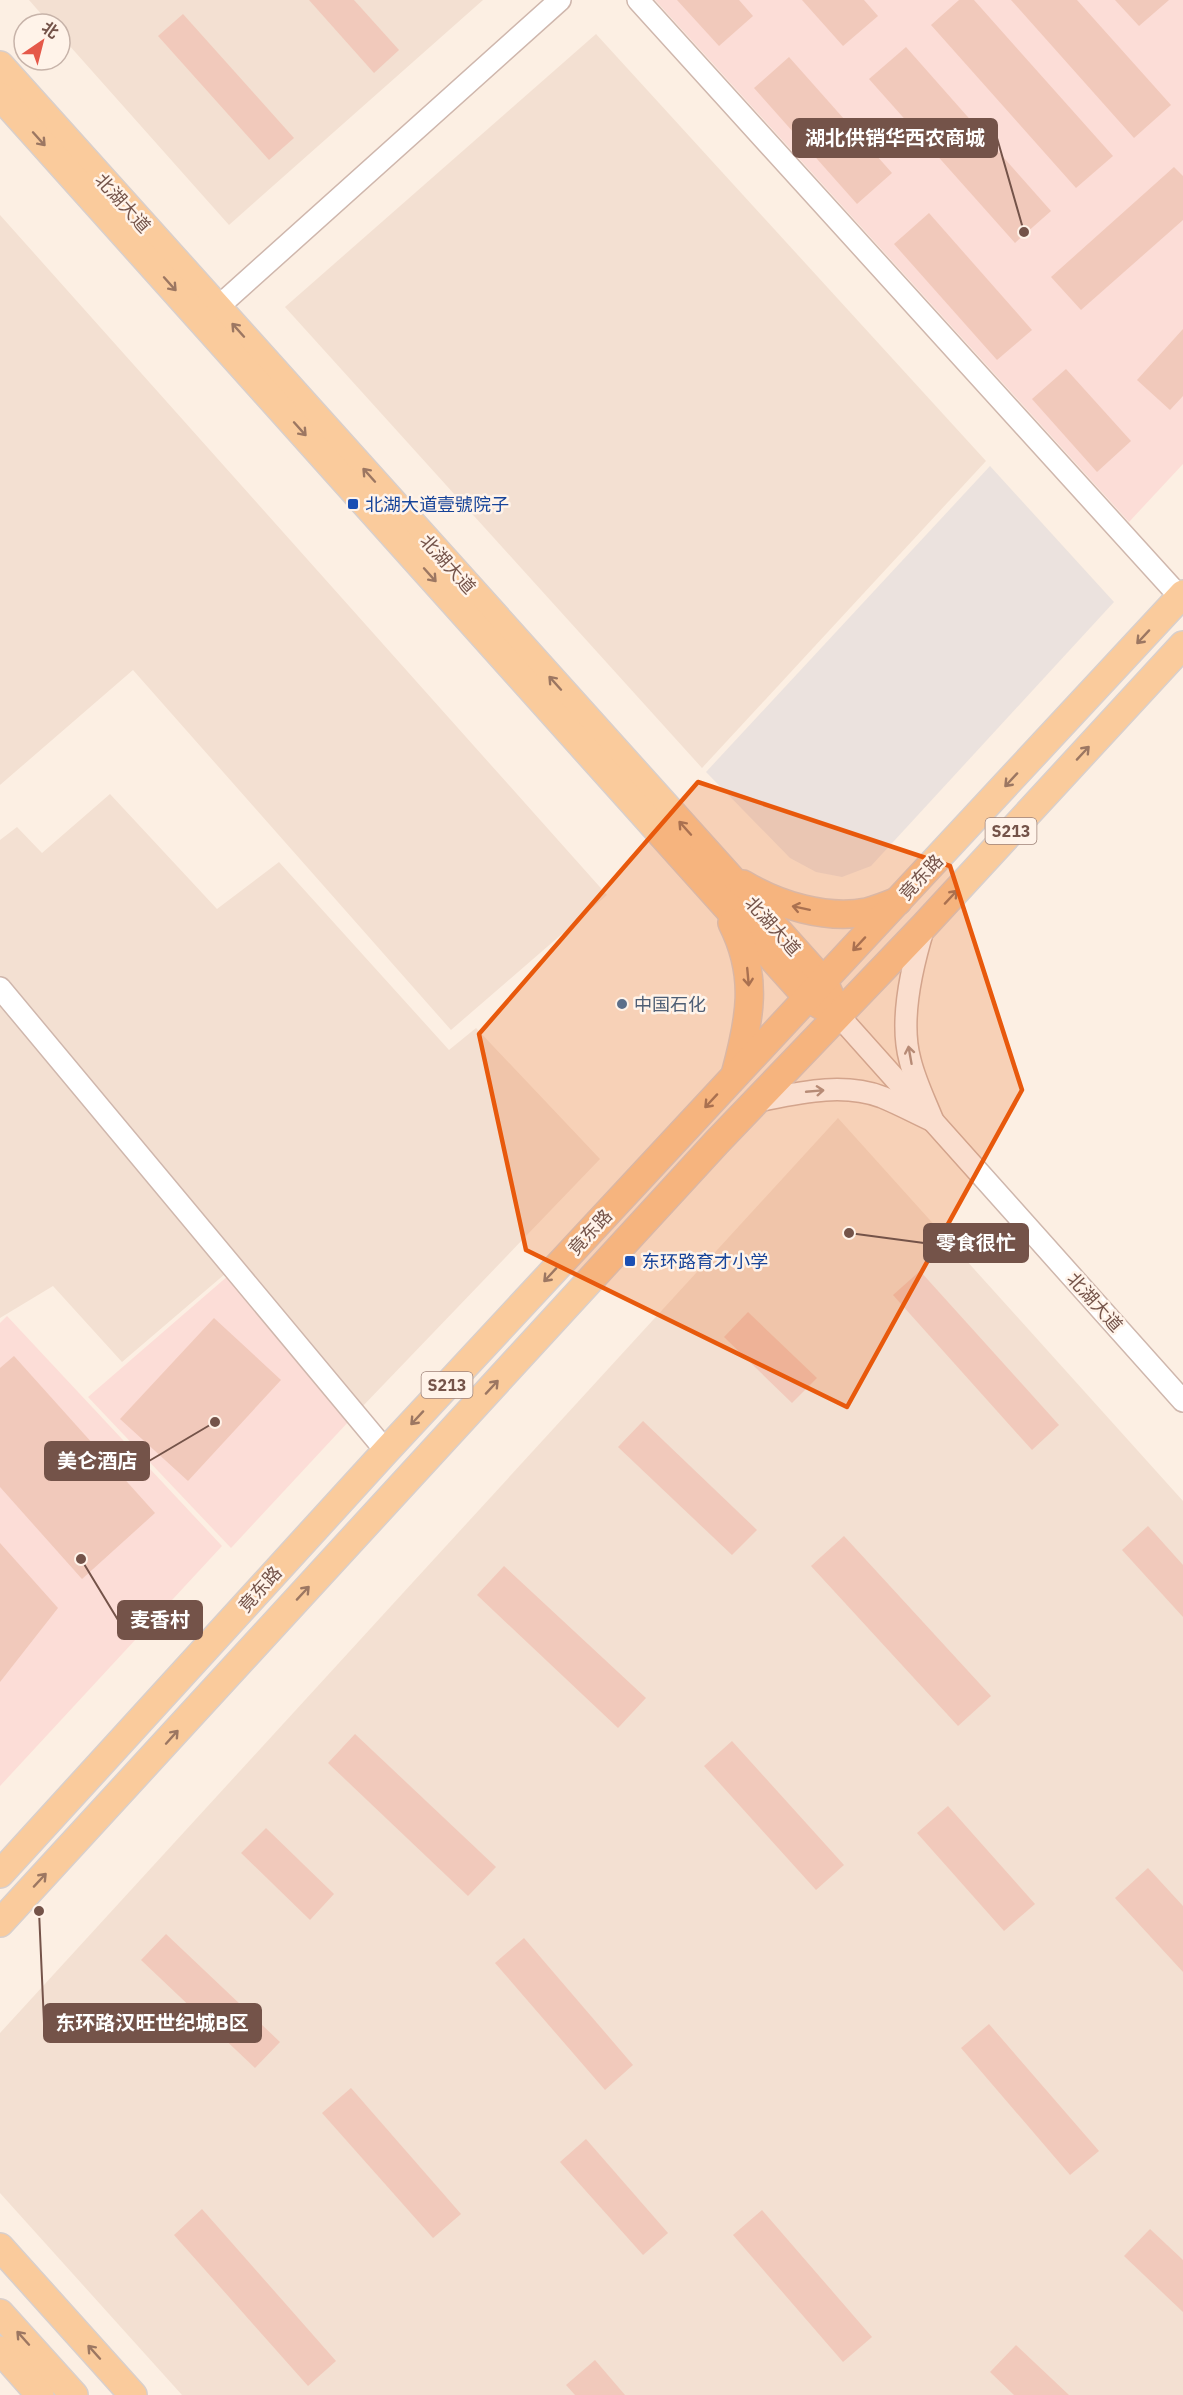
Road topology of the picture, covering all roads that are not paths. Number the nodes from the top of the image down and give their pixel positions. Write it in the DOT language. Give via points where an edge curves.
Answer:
graph roads {
  1 [pos="560,0"];
  2 [pos="638,0"];
  3 [pos="0,65"];
  4 [pos="0,96"];
  5 [pos="210,314"];
  6 [pos="1181,596"];
  7 [pos="1183,645"];
  8 [pos="716,879"];
  9 [pos="899,901"];
  10 [pos="924,926"];
  11 [pos="0,988"];
  12 [pos="816,990"];
  13 [pos="839,1016"];
  14 [pos="734,1077"];
  15 [pos="757,1101"];
  16 [pos="933,1121"];
  17 [pos="1183,1401"];
  18 [pos="387,1451"];
  19 [pos="0,1874"];
  20 [pos="0,1923"];
  21 [pos="0,2247"];
  22 [pos="0,2313"];
  23 [pos="0,2350"];
  24 [pos="40,2395"];
  25 [pos="74,2395"];
  26 [pos="133,2395"];
  1 -- 5 [label="street"];
  2 -- 6 [label="street"];
  3 -- 5 [label="main road, 北湖大道"];
  4 -- 5 [label="main road, 北湖大道, one-way"];
  5 -- 8 [label="main road, 北湖大道"];
  6 -- 9 [label="main road, 竟东路 / S213, one-way"];
  10 -- 7 [label="main road, 竟东路 / S213, one-way"];
  9 -- 8 [label="main road, one-way" via="867,912 843,914 795,907"];
  8 -- 12 [label="main road, 北湖大道"];
  8 -- 14 [label="main road, one-way" via="742,944 749,974 750,999"];
  9 -- 12 [label="main road, 竟东路 / S213, one-way"];
  10 -- 13 [label="main road, 竟东路 / S213"];
  16 -- 10 [label="street, one-way" via="909,1060 907,1034 910,984"];
  11 -- 18 [label="street"];
  12 -- 13 [label="main road, 北湖大道"];
  12 -- 14 [label="main road, 竟东路 / S213"];
  13 -- 15 [label="main road, 竟东路 / S213"];
  13 -- 16 [label="street, 北湖大道"];
  14 -- 18 [label="main road, 竟东路 / S213, one-way"];
  15 -- 16 [label="street, one-way" via="800,1092 854,1090 881,1097"];
  20 -- 15 [label="main road, 竟东路 / S213, one-way"];
  16 -- 17 [label="street, 北湖大道"];
  18 -- 19 [label="main road, 竟东路 / S213"];
  26 -- 21 [label="main road, one-way"];
  25 -- 22 [label="main road, one-way"];
  23 -- 24 [label="main road"];
}
